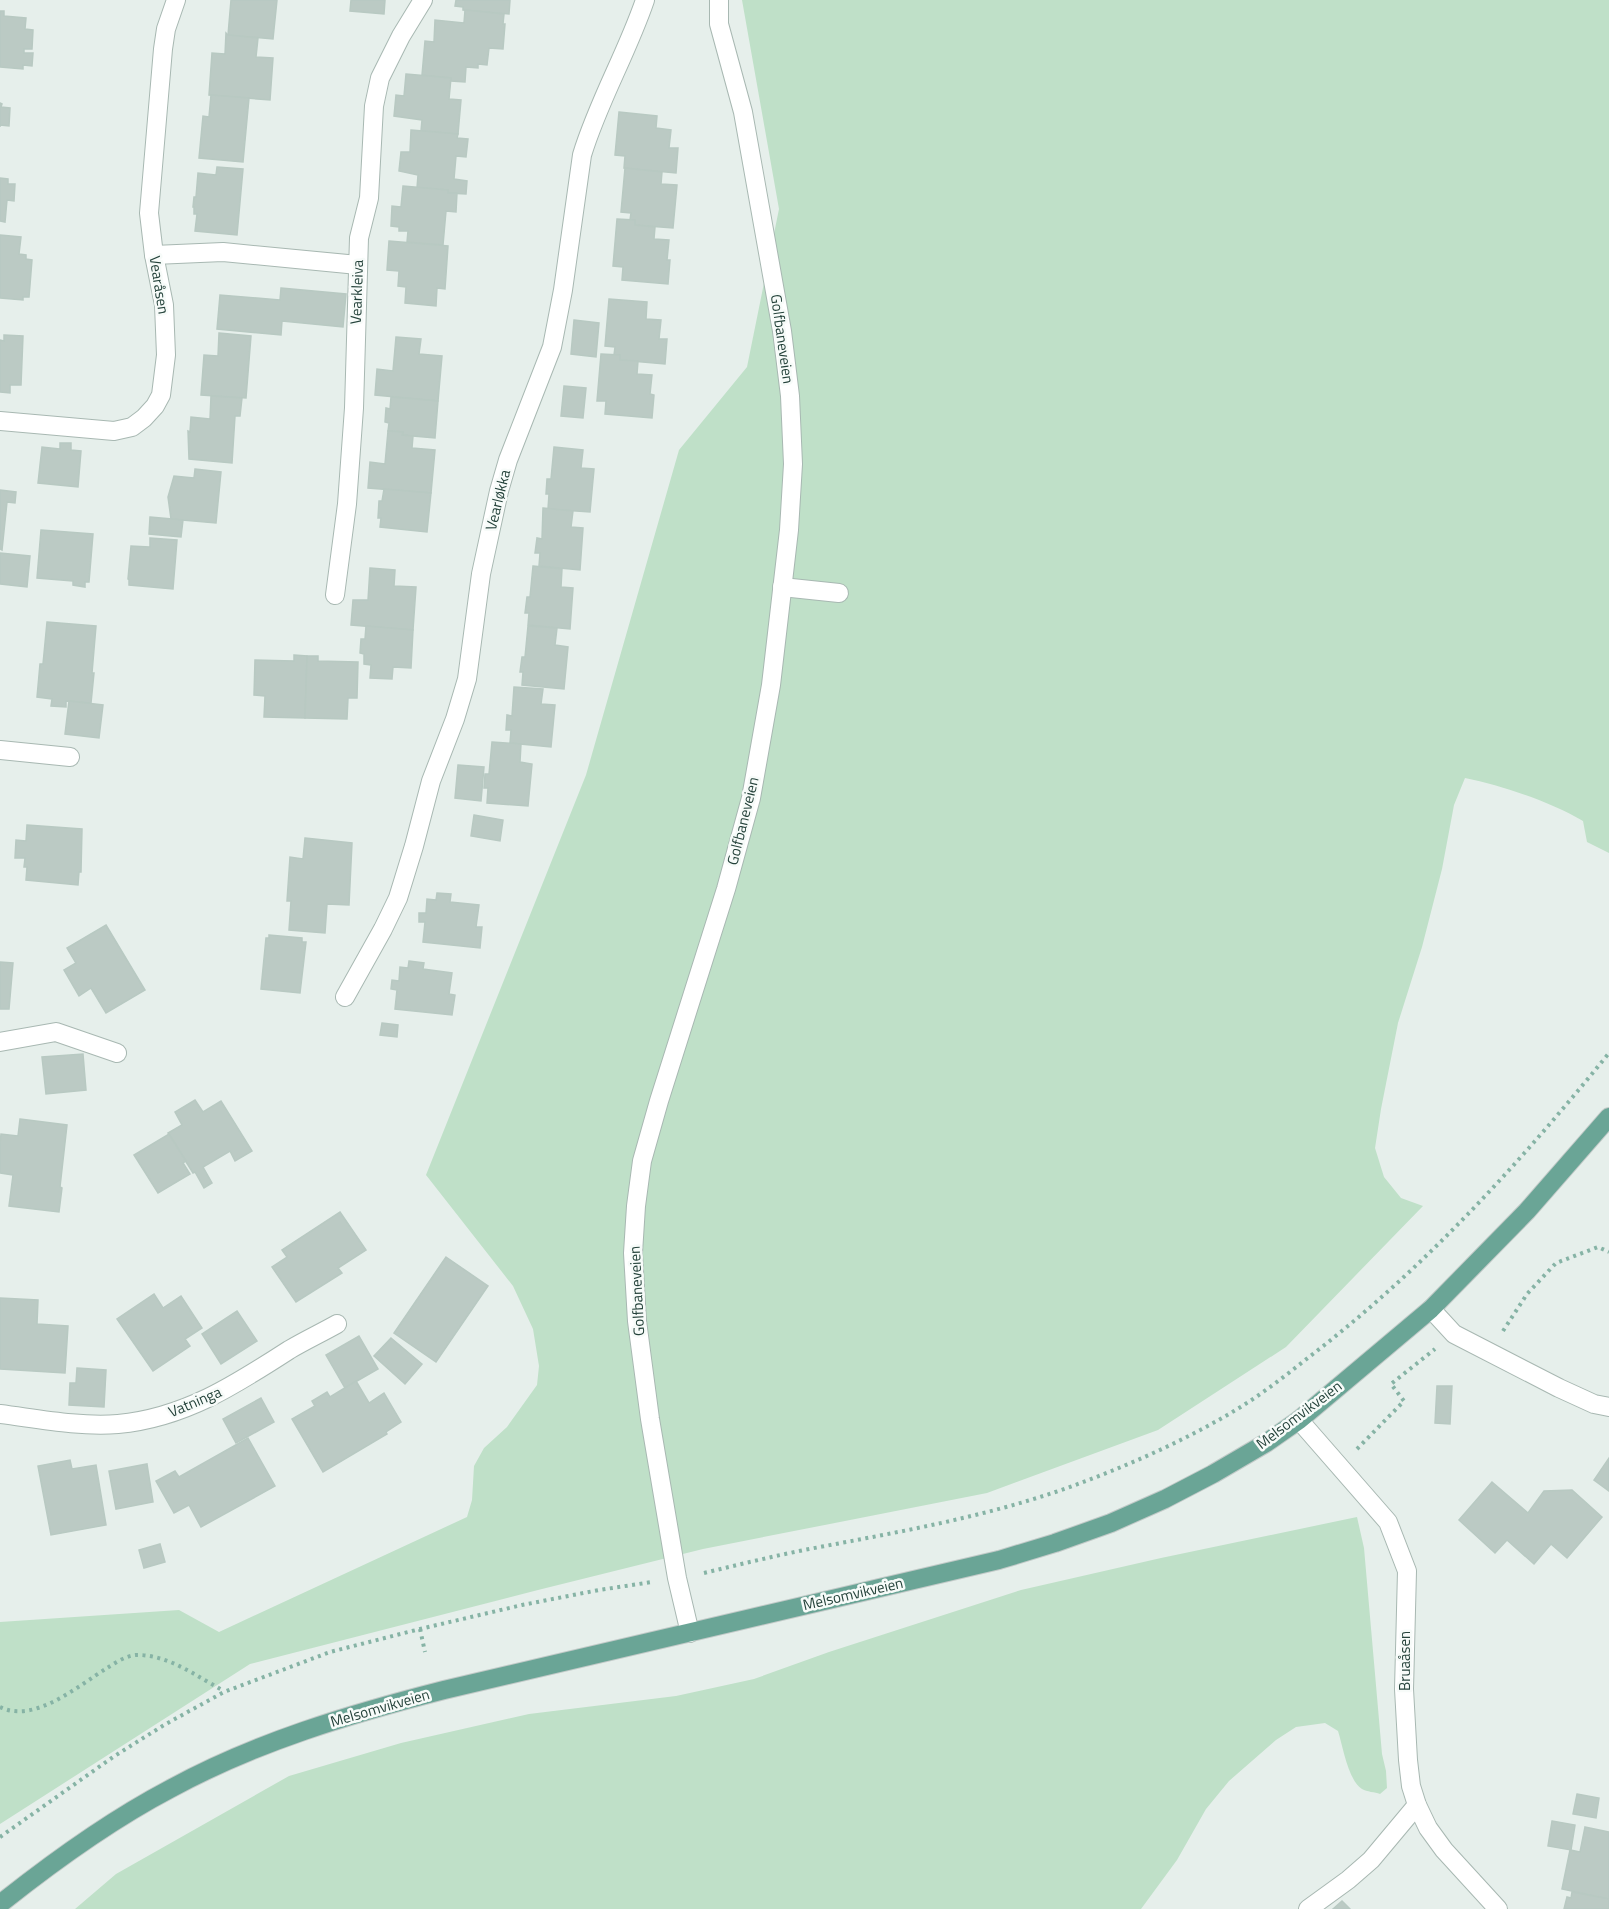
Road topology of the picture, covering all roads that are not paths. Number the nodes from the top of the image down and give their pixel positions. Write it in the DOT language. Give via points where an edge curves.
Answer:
graph roads {
  1 [pos="176,0"];
  2 [pos="423,0"];
  3 [pos="645,0"];
  4 [pos="719,0"];
  5 [pos="154,255"];
  6 [pos="358,265"];
  7 [pos="0,421"];
  8 [pos="782,587"];
  9 [pos="839,593"];
  10 [pos="335,595"];
  11 [pos="0,750"];
  12 [pos="70,757"];
  13 [pos="345,997"];
  14 [pos="0,1042"];
  15 [pos="117,1053"];
  16 [pos="1609,1117"];
  17 [pos="1431,1309"];
  18 [pos="337,1324"];
  19 [pos="1609,1407"];
  20 [pos="0,1414"];
  21 [pos="1299,1420"];
  22 [pos="690,1633"];
  23 [pos="1417,1805"];
  24 [pos="0,1904"];
  25 [pos="1308,1909"];
  26 [pos="1498,1909"];
  1 -- 5 [label="street, Vearåsen" via="163,49 150,213"];
  2 -- 6 [label="street, Vearkleiva" via="380,78 374,106 369,198 359,238"];
  3 -- 13 [label="street, Vearløkka" via="582,155 552,346 499,491 481,574 466,679 455,719 431,781 398,898"];
  4 -- 8 [label="street, Golfbaneveien" via="719,24 743,112 771,261 790,396 793,464"];
  5 -- 6 [label="street" via="223,252"];
  5 -- 7 [label="street, Vearåsen" via="164,304 166,355 161,395 144,418 132,427 114,431"];
  6 -- 10 [label="street, Vearkleiva" via="347,504"];
  8 -- 9 [label="street"];
  8 -- 22 [label="street, Golfbaneveien" via="771,685 751,798 642,1161 636,1206 633,1253 637,1321 673,1556"];
  11 -- 12 [label="street"];
  14 -- 15 [label="street" via="56,1032"];
  16 -- 17 [label="main road, Melsomvikveien" via="1527,1211"];
  17 -- 19 [label="street" via="1454,1334 1594,1404"];
  17 -- 21 [label="main road, Melsomvikveien"];
  18 -- 20 [label="street, Vatninga" via="240,1382 169,1415 119,1424 73,1424"];
  21 -- 22 [label="main road, Melsomvikveien" via="1214,1474 1165,1499 1055,1543 999,1560"];
  21 -- 23 [label="street, Bruaåsen" via="1388,1522 1407,1570 1405,1720 1411,1786"];
  22 -- 24 [label="main road, Melsomvikveien" via="357,1712 289,1735 171,1788 127,1813 76,1845"];
  23 -- 25 [label="street" via="1371,1860"];
  23 -- 26 [label="street, Bruaåsen" via="1444,1850"];
}
